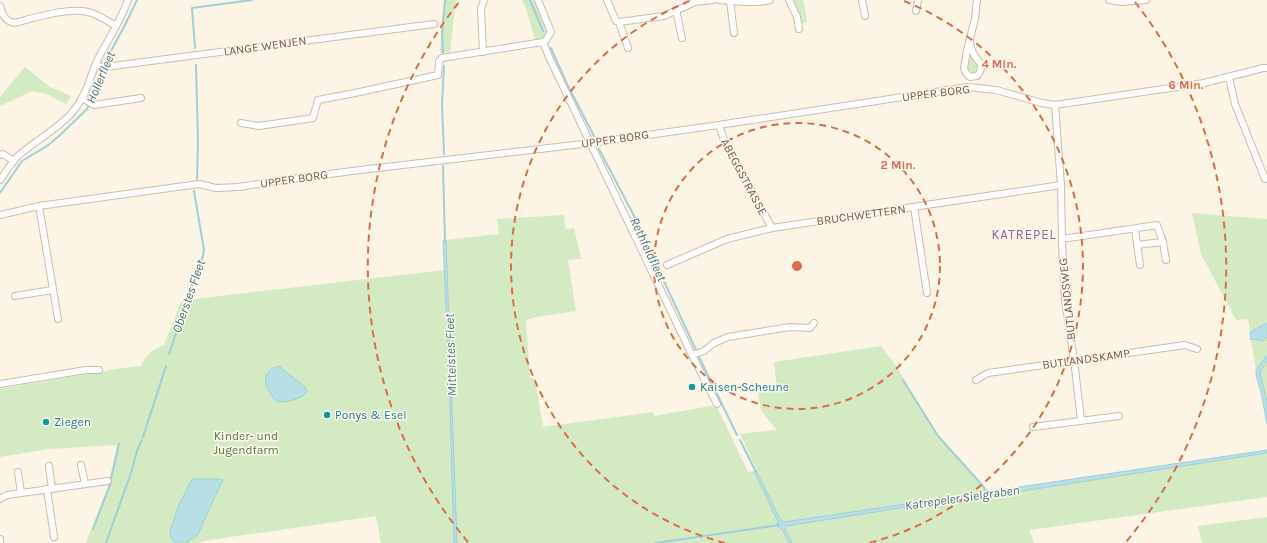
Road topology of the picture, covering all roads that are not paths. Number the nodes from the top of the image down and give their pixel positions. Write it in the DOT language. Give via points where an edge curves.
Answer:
graph roads {
  1 [pos="128,0"];
  2 [pos="484,0"];
  3 [pos="538,0"];
  4 [pos="607,0"];
  5 [pos="713,0"];
  6 [pos="719,0"];
  7 [pos="770,0"];
  8 [pos="789,0"];
  9 [pos="862,0"];
  10 [pos="918,0"];
  11 [pos="977,0"];
  12 [pos="1109,0"];
  13 [pos="1146,0"];
  14 [pos="730,1"];
  15 [pos="0,6"];
  16 [pos="676,10"];
  17 [pos="916,11"];
  18 [pos="865,16"];
  19 [pos="619,22"];
  20 [pos="434,24"];
  21 [pos="116,26"];
  22 [pos="799,29"];
  23 [pos="734,33"];
  24 [pos="682,38"];
  25 [pos="970,40"];
  26 [pos="543,42"];
  27 [pos="628,48"];
  28 [pos="483,52"];
  29 [pos="100,66"];
  30 [pos="1267,68"];
  31 [pos="970,77"];
  32 [pos="1228,78"];
  33 [pos="968,87"];
  34 [pos="82,98"];
  35 [pos="140,98"];
  36 [pos="1055,105"];
  37 [pos="241,123"];
  38 [pos="718,125"];
  39 [pos="591,143"];
  40 [pos="0,155"];
  41 [pos="14,161"];
  42 [pos="1265,179"];
  43 [pos="0,180"];
  44 [pos="1060,186"];
  45 [pos="39,206"];
  46 [pos="914,207"];
  47 [pos="0,215"];
  48 [pos="772,228"];
  49 [pos="1135,229"];
  50 [pos="1062,239"];
  51 [pos="1163,242"];
  52 [pos="1137,245"];
  53 [pos="1166,260"];
  54 [pos="668,265"];
  55 [pos="1140,266"];
  56 [pos="52,290"];
  57 [pos="927,292"];
  58 [pos="15,296"];
  59 [pos="58,318"];
  60 [pos="814,322"];
  61 [pos="1197,350"];
  62 [pos="692,355"];
  63 [pos="1074,360"];
  64 [pos="99,370"];
  65 [pos="976,380"];
  66 [pos="0,384"];
  67 [pos="717,404"];
  68 [pos="1119,416"];
  69 [pos="1081,420"];
  70 [pos="1033,427"];
  71 [pos="81,465"];
  72 [pos="49,466"];
  73 [pos="18,472"];
  74 [pos="108,481"];
  75 [pos="85,484"];
  76 [pos="50,489"];
  77 [pos="21,493"];
  78 [pos="0,499"];
  79 [pos="54,537"];
  80 [pos="0,539"];
  81 [pos="0,543"];
  1 -- 21 [label="street"];
  2 -- 28 [label="street" via="481,9"];
  3 -- 26 [label="street" via="551,32"];
  4 -- 19 [label="street"];
  5 -- 16 [label="street" via="695,2"];
  6 -- 14 [label="street"];
  7 -- 14 [label="street"];
  8 -- 22 [label="street" via="797,17"];
  9 -- 18 [label="street"];
  10 -- 17 [label="street"];
  11 -- 25 [label="street"];
  12 -- 13 [label="street"];
  14 -- 23 [label="street"];
  15 -- 21 [label="street" via="4,17 14,23 79,10 90,12"];
  16 -- 19 [label="street" via="664,16"];
  16 -- 24 [label="street"];
  19 -- 27 [label="street"];
  20 -- 29 [label="street, LANGE WENJEN"];
  21 -- 29 [label="street" via="99,58"];
  25 -- 31 [label="street" via="964,68"];
  25 -- 31 [label="street" via="973,54 981,64 981,71 977,76"];
  26 -- 28 [label="street"];
  26 -- 39 [label="street"];
  28 -- 37 [label="street" via="442,58 439,61 438,75 318,100 312,118 259,126"];
  29 -- 34 [label="street"];
  30 -- 32 [label="street, UPPER BORG"];
  31 -- 33 [label="street"];
  32 -- 36 [label="street, UPPER BORG"];
  32 -- 42 [label="street" via="1235,104"];
  33 -- 36 [label="street, UPPER BORG" via="996,90 1042,104"];
  33 -- 38 [label="street, UPPER BORG"];
  34 -- 35 [label="street" via="97,105"];
  34 -- 41 [label="street" via="62,123"];
  36 -- 44 [label="street, BUTLANDSWEG"];
  38 -- 39 [label="street, UPPER BORG"];
  38 -- 48 [label="street, ABEGGSTRASSE"];
  39 -- 45 [label="street, UPPER BORG" via="239,187 216,188 199,184"];
  39 -- 62 [label="street"];
  40 -- 41 [label="street" via="4,154"];
  41 -- 43 [label="street"];
  44 -- 46 [label="street, BRUCHWETTERN"];
  44 -- 50 [label="street, BUTLANDSWEG"];
  45 -- 47 [label="street, UPPER BORG"];
  45 -- 56 [label="street"];
  46 -- 48 [label="street, BRUCHWETTERN"];
  46 -- 57 [label="street"];
  48 -- 54 [label="street, BRUCHWETTERN" via="727,239"];
  49 -- 50 [label="street"];
  49 -- 51 [label="street" via="1157,225"];
  49 -- 52 [label="street"];
  50 -- 63 [label="street, BUTLANDSWEG" via="1065,300"];
  51 -- 52 [label="street"];
  51 -- 53 [label="street"];
  52 -- 55 [label="street"];
  56 -- 58 [label="street"];
  56 -- 59 [label="street"];
  60 -- 62 [label="street" via="810,328 790,327 728,337"];
  61 -- 63 [label="street, BUTLANDSKAMP" via="1185,345"];
  62 -- 67 [label="street"];
  63 -- 65 [label="street, BUTLANDSKAMP" via="988,372"];
  63 -- 69 [label="street, BUTLANDSWEG"];
  64 -- 66 [label="street"];
  68 -- 69 [label="street"];
  69 -- 70 [label="street"];
  71 -- 75 [label="street"];
  72 -- 76 [label="street"];
  73 -- 77 [label="street"];
  74 -- 75 [label="street"];
  75 -- 76 [label="street"];
  76 -- 77 [label="street"];
  76 -- 79 [label="street"];
  77 -- 78 [label="street"];
  80 -- 81 [label="street"];
}
